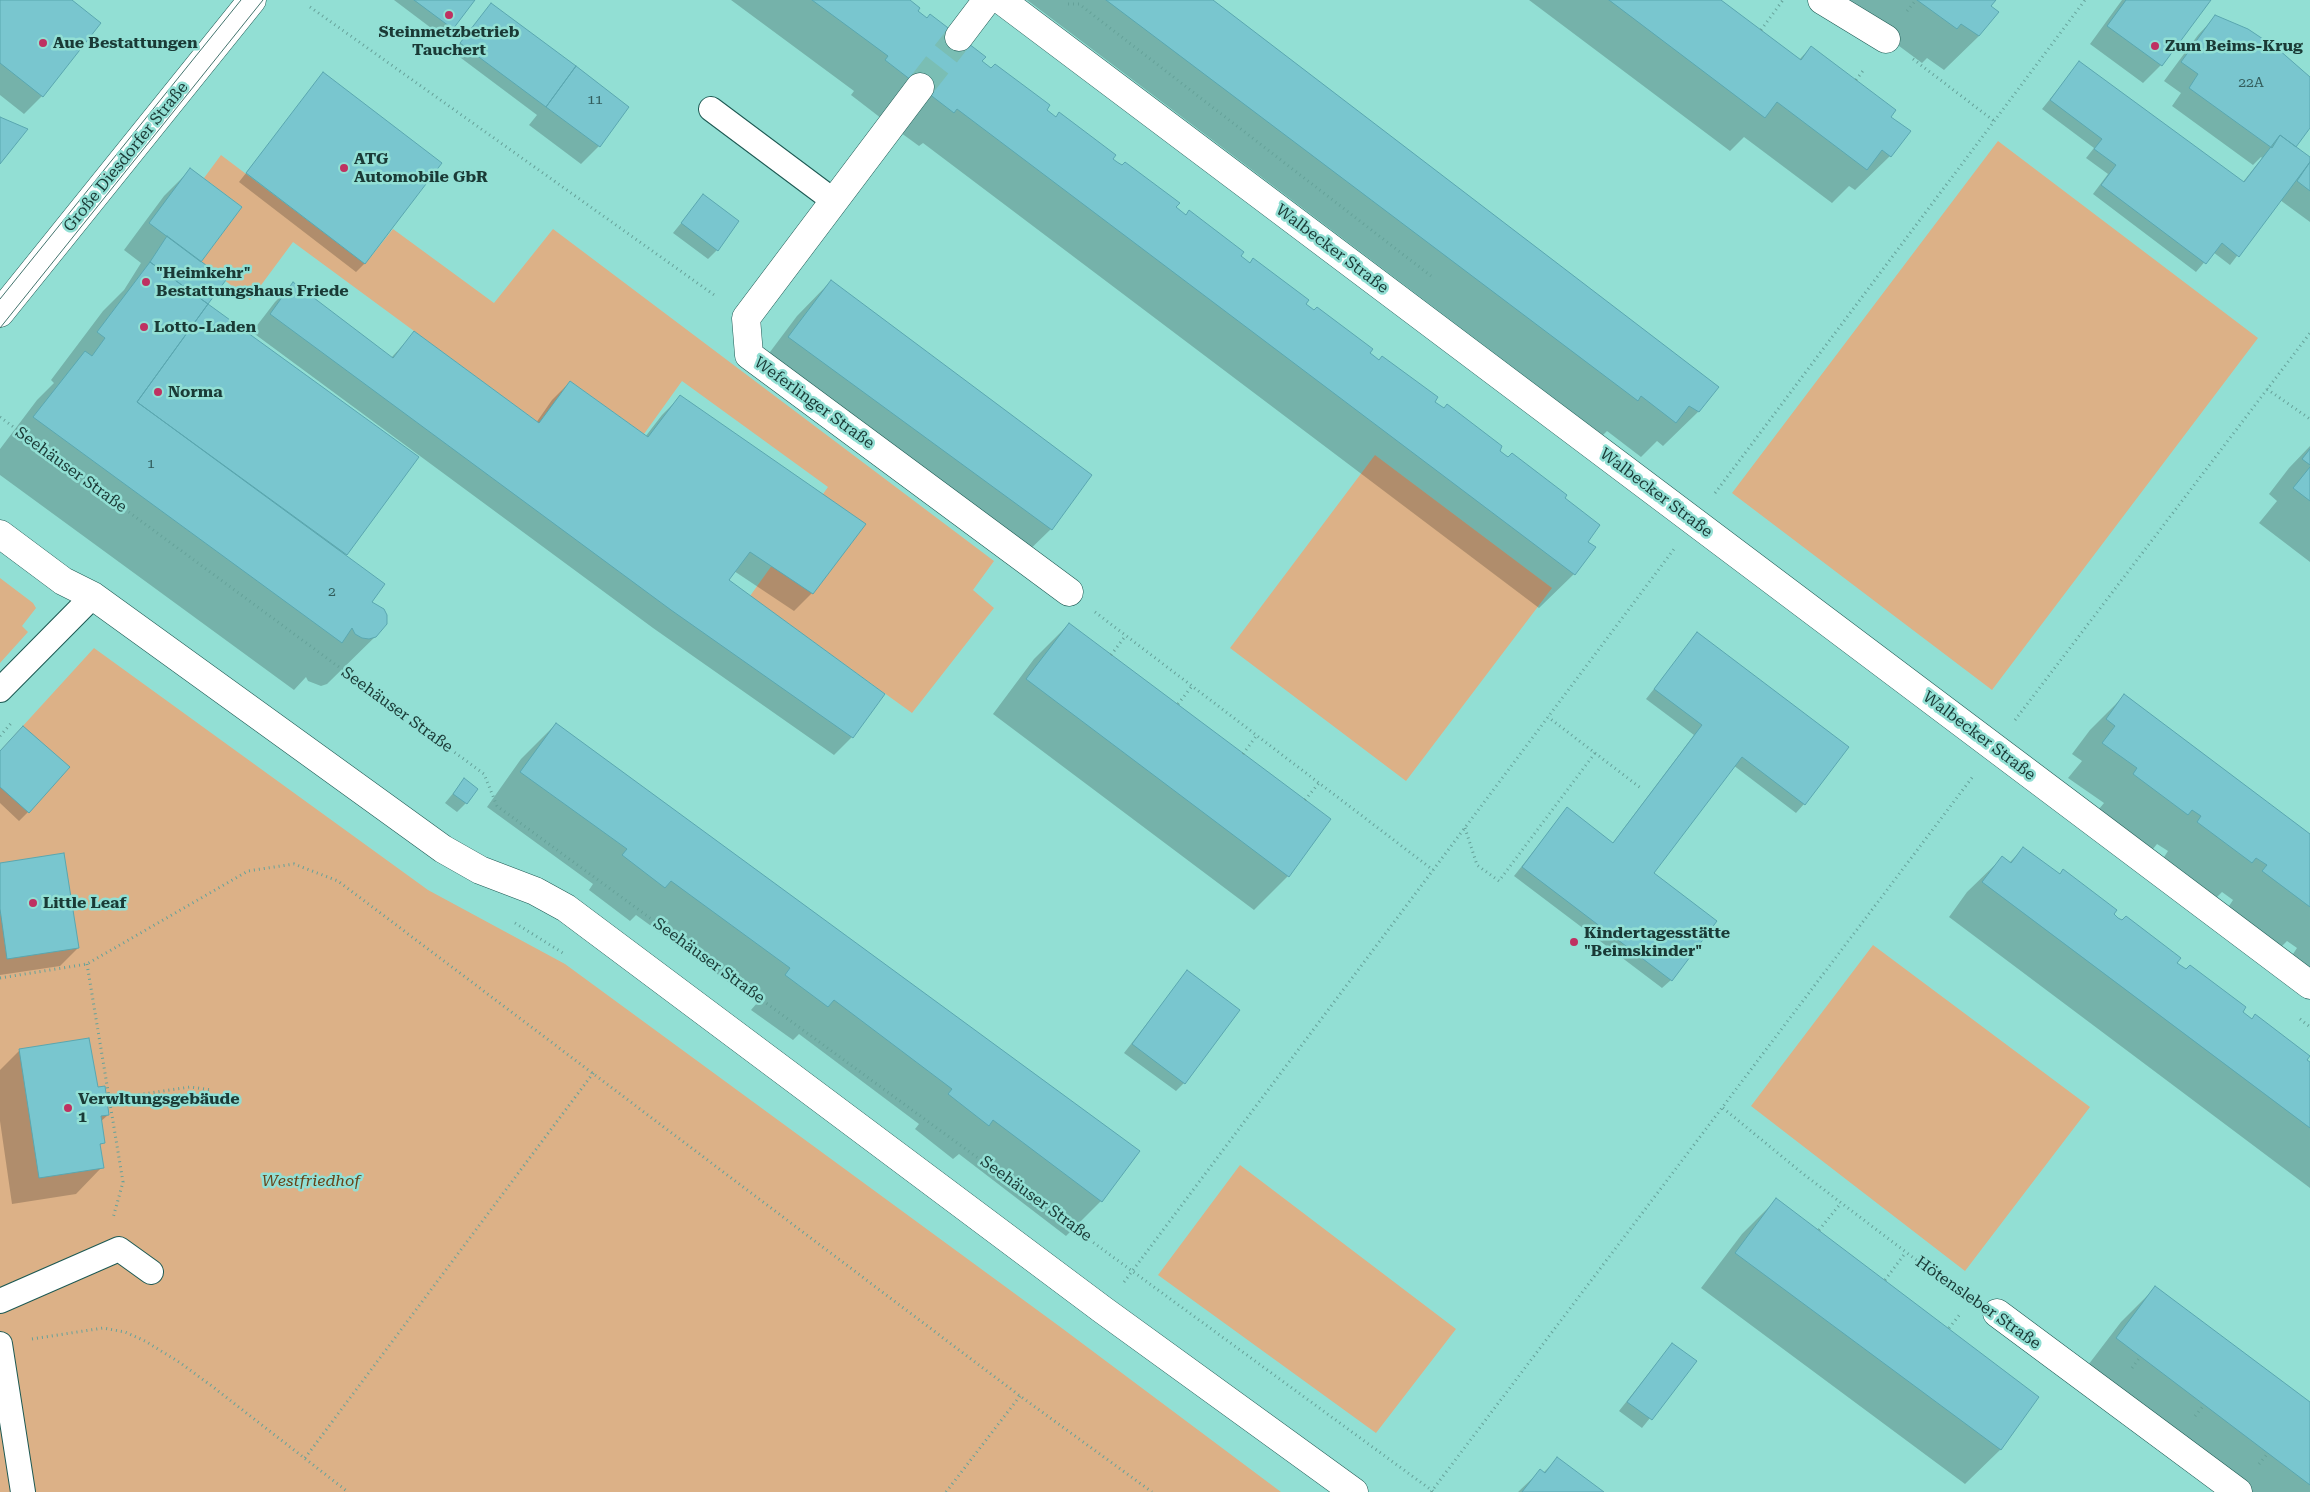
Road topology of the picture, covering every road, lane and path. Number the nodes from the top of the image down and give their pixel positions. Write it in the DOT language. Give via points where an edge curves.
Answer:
graph roads {
  1 [pos="252,0"];
  2 [pos="987,0"];
  3 [pos="1002,0"];
  4 [pos="1783,0"];
  5 [pos="1822,0"];
  6 [pos="2085,0"];
  7 [pos="310,7"];
  8 [pos="1761,30"];
  9 [pos="959,37"];
  10 [pos="1886,39"];
  11 [pos="920,88"];
  12 [pos="711,109"];
  13 [pos="1994,121"];
  14 [pos="834,201"];
  15 [pos="0,313"];
  16 [pos="746,318"];
  17 [pos="2310,333"];
  18 [pos="2267,389"];
  19 [pos="0,417"];
  20 [pos="2310,419"];
  21 [pos="1714,494"];
  22 [pos="0,534"];
  23 [pos="1676,546"];
  24 [pos="1069,592"];
  25 [pos="93,596"];
  26 [pos="1126,635"];
  27 [pos="1111,655"];
  28 [pos="1192,686"];
  29 [pos="0,690"];
  30 [pos="1178,704"];
  31 [pos="1548,717"];
  32 [pos="2014,721"];
  33 [pos="1258,735"];
  34 [pos="1243,754"];
  35 [pos="1596,754"];
  36 [pos="1975,773"];
  37 [pos="1319,783"];
  38 [pos="1642,789"];
  39 [pos="1305,800"];
  40 [pos="1464,828"];
  41 [pos="1433,870"];
  42 [pos="87,964"];
  43 [pos="0,978"];
  44 [pos="2310,985"];
  45 [pos="594,1072"];
  46 [pos="212,1090"];
  47 [pos="110,1099"];
  48 [pos="1723,1108"];
  49 [pos="1841,1203"];
  50 [pos="1819,1230"];
  51 [pos="119,1249"];
  52 [pos="1906,1252"];
  53 [pos="1133,1270"];
  54 [pos="151,1272"];
  55 [pos="1885,1280"];
  56 [pos="0,1301"];
  57 [pos="1997,1313"];
  58 [pos="28,1339"];
  59 [pos="0,1344"];
  60 [pos="1020,1396"];
  61 [pos="305,1458"];
  62 [pos="23,1492"];
  63 [pos="348,1492"];
  64 [pos="946,1492"];
  65 [pos="1152,1492"];
  66 [pos="1354,1492"];
  67 [pos="1432,1492"];
  68 [pos="2238,1492"];
  1 -- 15 [label="street, Große Diesdorfer Straße"];
  2 -- 9 [label="street"];
  3 -- 44 [label="street, Walbecker Straße"];
  4 -- 8 [label="path"];
  5 -- 10 [label="street"];
  6 -- 13 [label="path"];
  7 -- 16 [label="path"];
  10 -- 13 [label="path"];
  11 -- 14 [label="street"];
  12 -- 14 [label="lane"];
  13 -- 21 [label="path"];
  14 -- 16 [label="street"];
  16 -- 24 [label="street, Weferlinger Straße" via="749,355"];
  17 -- 18 [label="path"];
  18 -- 20 [label="path"];
  18 -- 32 [label="path"];
  19 -- 53 [label="path, Seehäuser Straße" via="484,774 497,806"];
  22 -- 25 [label="street" via="63,581"];
  23 -- 31 [label="path"];
  24 -- 26 [label="path"];
  25 -- 29 [label="lane"];
  25 -- 66 [label="street" via="443,849 480,870 535,891 566,908 1103,1310"];
  26 -- 27 [label="path"];
  26 -- 28 [label="path"];
  28 -- 30 [label="path"];
  28 -- 33 [label="path"];
  31 -- 35 [label="path"];
  31 -- 40 [label="path"];
  33 -- 34 [label="path"];
  33 -- 37 [label="path"];
  35 -- 38 [label="path"];
  35 -- 40 [label="path" via="1499,881 1477,864"];
  36 -- 48 [label="path"];
  37 -- 39 [label="path"];
  37 -- 41 [label="path"];
  40 -- 41 [label="path"];
  41 -- 53 [label="path"];
  42 -- 43 [label="path"];
  42 -- 45 [label="path" via="248,871 294,864 338,881"];
  42 -- 47 [label="path"];
  45 -- 60 [label="path"];
  45 -- 61 [label="path"];
  46 -- 47 [label="path" via="190,1088"];
  47 -- 51 [label="path" via="123,1182 111,1224"];
  48 -- 49 [label="path, Hötensleber Straße"];
  48 -- 67 [label="path"];
  49 -- 50 [label="path"];
  49 -- 52 [label="path, Hötensleber Straße"];
  51 -- 54 [label="lane"];
  51 -- 56 [label="lane"];
  52 -- 55 [label="path"];
  52 -- 57 [label="path, Hötensleber Straße" via="1970,1300"];
  53 -- 67 [label="path, Seehäuser Straße"];
  57 -- 68 [label="street, Hötensleber Straße"];
  58 -- 61 [label="path" via="103,1328 124,1332 179,1362"];
  59 -- 62 [label="lane"];
  60 -- 64 [label="path"];
  60 -- 65 [label="path"];
  61 -- 63 [label="path"];
}
